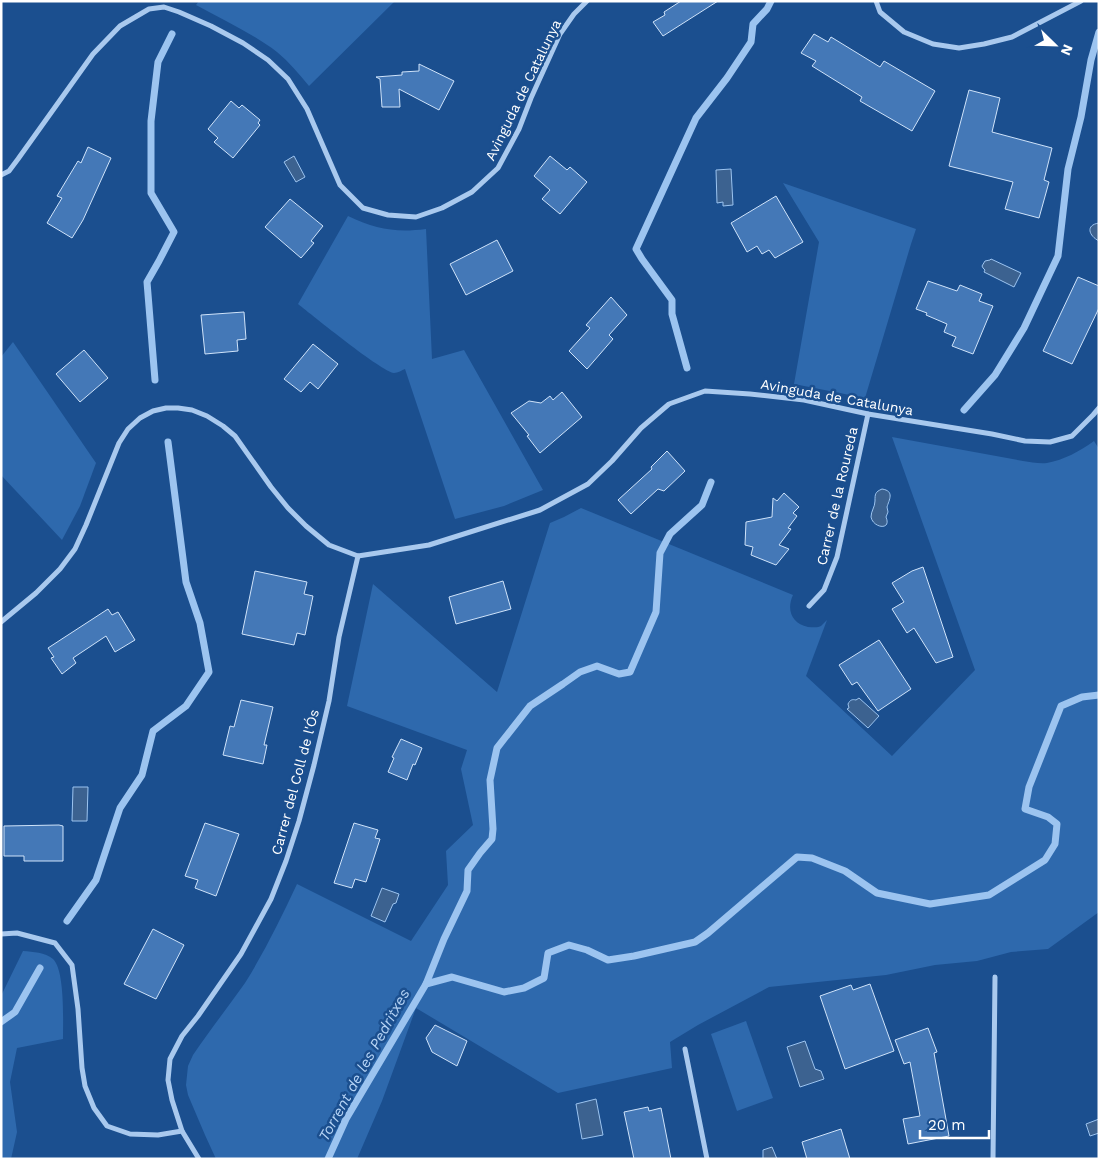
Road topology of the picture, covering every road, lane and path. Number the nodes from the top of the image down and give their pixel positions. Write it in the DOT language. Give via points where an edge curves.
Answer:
graph roads {
  1 [pos="587,1"];
  2 [pos="876,1"];
  3 [pos="1081,1"];
  4 [pos="1,175"];
  5 [pos="1099,408"];
  6 [pos="868,414"];
  7 [pos="358,556"];
  8 [pos="809,606"];
  9 [pos="1,622"];
  10 [pos="1,934"];
  11 [pos="995,977"];
  12 [pos="685,1049"];
  13 [pos="182,1131"];
  14 [pos="198,1159"];
  15 [pos="707,1159"];
  16 [pos="993,1159"];
  1 -- 4 [label="street, Avinguda de Catalunya" via="560,34 519,129 498,168 472,192 416,217 388,215 363,208 340,185 307,109 288,79 243,43 164,7 148,10 120,26 93,54 14,166"];
  2 -- 3 [label="street" via="880,12 904,32 933,44 959,48 1012,37"];
  5 -- 6 [label="street, Avinguda de Catalunya" via="1072,436 1050,442 1025,441"];
  6 -- 7 [label="street, Avinguda de Catalunya" via="804,400 705,391 669,404 641,428 588,484 540,510 429,545"];
  6 -- 8 [label="street, Carrer de la Roureda" via="837,557 824,590"];
  7 -- 9 [label="street, Avinguda de Catalunya" via="329,545 306,526 223,426 192,410 166,408 146,414 128,429 119,443 75,549 36,593"];
  7 -- 13 [label="street, Carrer del Coll de l'Ós" via="314,765 286,861 270,899 240,954 182,1036 170,1059 168,1080"];
  10 -- 13 [label="street" via="17,933 55,944 72,965 85,1086 94,1108 107,1126 130,1134 158,1136"];
  11 -- 16 [label="street"];
  12 -- 15 [label="street"];
  13 -- 14 [label="street, Carrer del Coll de l'Ós"];
}
